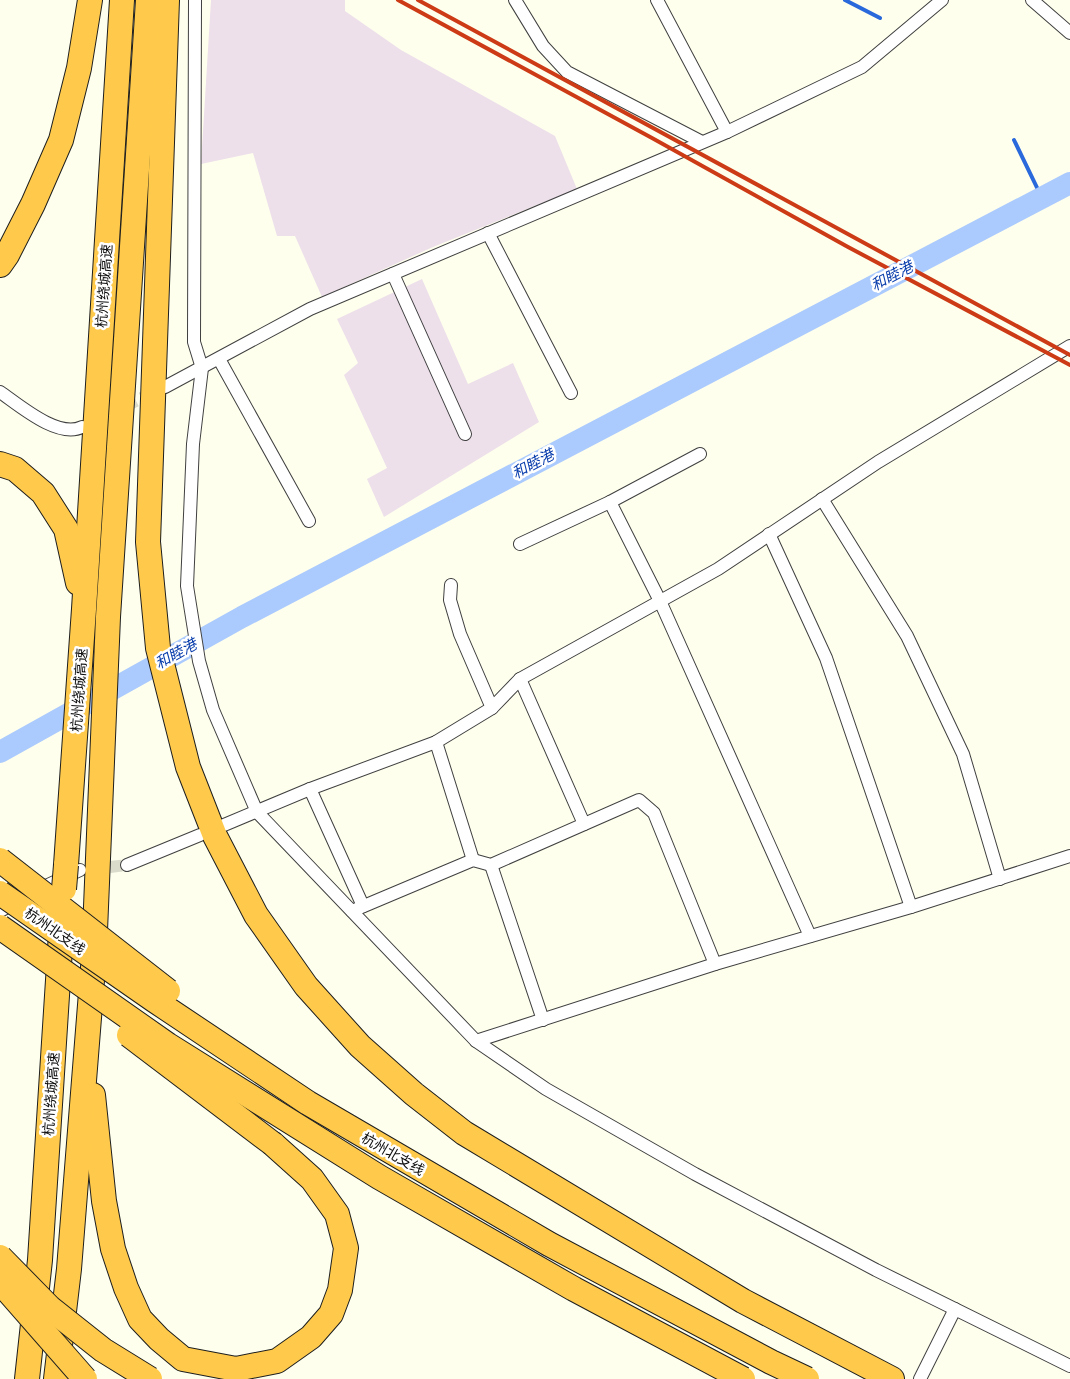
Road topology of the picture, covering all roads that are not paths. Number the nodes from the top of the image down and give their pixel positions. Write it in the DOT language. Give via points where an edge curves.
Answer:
graph roads {
  1 [pos="90,0"];
  2 [pos="122,0"];
  3 [pos="148,0"];
  4 [pos="166,0"];
  5 [pos="195,0"];
  6 [pos="515,0"];
  7 [pos="657,0"];
  8 [pos="942,0"];
  9 [pos="1032,0"];
  10 [pos="1070,33"];
  11 [pos="727,132"];
  12 [pos="702,142"];
  13 [pos="488,234"];
  14 [pos="0,265"];
  15 [pos="394,274"];
  16 [pos="1070,346"];
  17 [pos="219,359"];
  18 [pos="202,368"];
  19 [pos="165,387"];
  20 [pos="0,392"];
  21 [pos="570,393"];
  22 [pos="82,427"];
  23 [pos="465,434"];
  24 [pos="700,454"];
  25 [pos="0,464"];
  26 [pos="822,499"];
  27 [pos="610,502"];
  28 [pos="309,521"];
  29 [pos="769,534"];
  30 [pos="520,544"];
  31 [pos="451,585"];
  32 [pos="660,601"];
  33 [pos="84,619"];
  34 [pos="520,679"];
  35 [pos="492,708"];
  36 [pos="436,742"];
  37 [pos="310,789"];
  38 [pos="257,812"];
  39 [pos="584,824"];
  40 [pos="224,825"];
  41 [pos="200,835"];
  42 [pos="1070,856"];
  43 [pos="0,860"];
  44 [pos="473,860"];
  45 [pos="127,865"];
  46 [pos="491,865"];
  47 [pos="73,868"];
  48 [pos="1000,879"];
  49 [pos="0,892"];
  50 [pos="910,907"];
  51 [pos="357,908"];
  52 [pos="0,912"];
  53 [pos="0,927"];
  54 [pos="0,933"];
  55 [pos="810,936"];
  56 [pos="715,964"];
  57 [pos="543,1020"];
  58 [pos="87,1037"];
  59 [pos="476,1041"];
  60 [pos="308,1103"];
  61 [pos="0,1257"];
  62 [pos="0,1282"];
  63 [pos="955,1309"];
  64 [pos="1070,1366"];
  65 [pos="888,1377"];
  66 [pos="27,1379"];
  67 [pos="56,1379"];
  68 [pos="85,1379"];
  69 [pos="150,1379"];
  70 [pos="744,1379"];
  71 [pos="807,1379"];
  72 [pos="920,1379"];
  1 -- 14 [label="highway" via="79,68 61,140 33,204"];
  2 -- 33 [label="highway, 杭州绕城高速"];
  3 -- 58 [label="highway, 杭州绕城高速" via="108,617 94,955"];
  4 -- 65 [label="highway" via="148,542 153,599 158,648 188,767 215,836 256,915 306,986 360,1046 464,1133 743,1301"];
  5 -- 18 [label="street" via="194,342"];
  6 -- 12 [label="street" via="543,46 567,72"];
  7 -- 11 [label="street"];
  8 -- 11 [label="street" via="862,66"];
  9 -- 10 [label="street"];
  11 -- 12 [label="street"];
  12 -- 13 [label="street"];
  13 -- 15 [label="street"];
  13 -- 21 [label="street"];
  15 -- 17 [label="street" via="310,310"];
  15 -- 23 [label="street"];
  16 -- 26 [label="street"];
  17 -- 18 [label="street"];
  17 -- 28 [label="street"];
  18 -- 19 [label="street"];
  18 -- 38 [label="street" via="193,444 187,586 199,661 213,710"];
  20 -- 22 [label="street" via="49,425 76,430"];
  24 -- 27 [label="street"];
  25 -- 33 [label="highway" via="16,469 43,493 66,529"];
  26 -- 29 [label="street"];
  26 -- 48 [label="street" via="907,636 963,754"];
  27 -- 30 [label="street"];
  27 -- 32 [label="street"];
  29 -- 32 [label="street" via="718,569"];
  29 -- 50 [label="street" via="826,658"];
  31 -- 35 [label="street" via="450,600 460,634"];
  32 -- 34 [label="street"];
  32 -- 55 [label="street"];
  33 -- 47 [label="highway, 杭州绕城高速" via="73,773"];
  34 -- 35 [label="street"];
  34 -- 39 [label="street"];
  35 -- 36 [label="street"];
  36 -- 37 [label="street"];
  36 -- 44 [label="street"];
  37 -- 38 [label="street"];
  37 -- 51 [label="street"];
  38 -- 40 [label="street"];
  38 -- 51 [label="street"];
  39 -- 46 [label="street"];
  39 -- 56 [label="street" via="639,800 654,813"];
  41 -- 45 [label="street"];
  42 -- 48 [label="street"];
  43 -- 60 [label="highway, bridge"];
  44 -- 46 [label="street"];
  44 -- 51 [label="street"];
  46 -- 57 [label="street"];
  47 -- 52 [label="street"];
  47 -- 66 [label="highway, 杭州绕城高速, bridge" via="64,889 40,1260"];
  48 -- 50 [label="street"];
  49 -- 60 [label="highway, 杭州北支线, bridge"];
  50 -- 55 [label="street"];
  51 -- 59 [label="street"];
  53 -- 70 [label="highway, 杭州北支线, bridge" via="168,1045 379,1177 574,1289"];
  54 -- 58 [label="highway, bridge" via="273,1144 312,1179 337,1214 346,1248 340,1290 331,1314 311,1337 277,1361 236,1369 183,1359 140,1319 113,1249 104,1202"];
  55 -- 56 [label="street"];
  56 -- 57 [label="street"];
  57 -- 59 [label="street"];
  58 -- 67 [label="highway, 杭州绕城高速" via="69,1270"];
  59 -- 63 [label="street" via="546,1089 687,1169"];
  60 -- 71 [label="highway, 杭州北支线, bridge" via="549,1244"];
  61 -- 69 [label="highway, bridge" via="50,1308 104,1350"];
  62 -- 68 [label="highway, bridge"];
  63 -- 64 [label="street"];
  63 -- 72 [label="street"];
}
